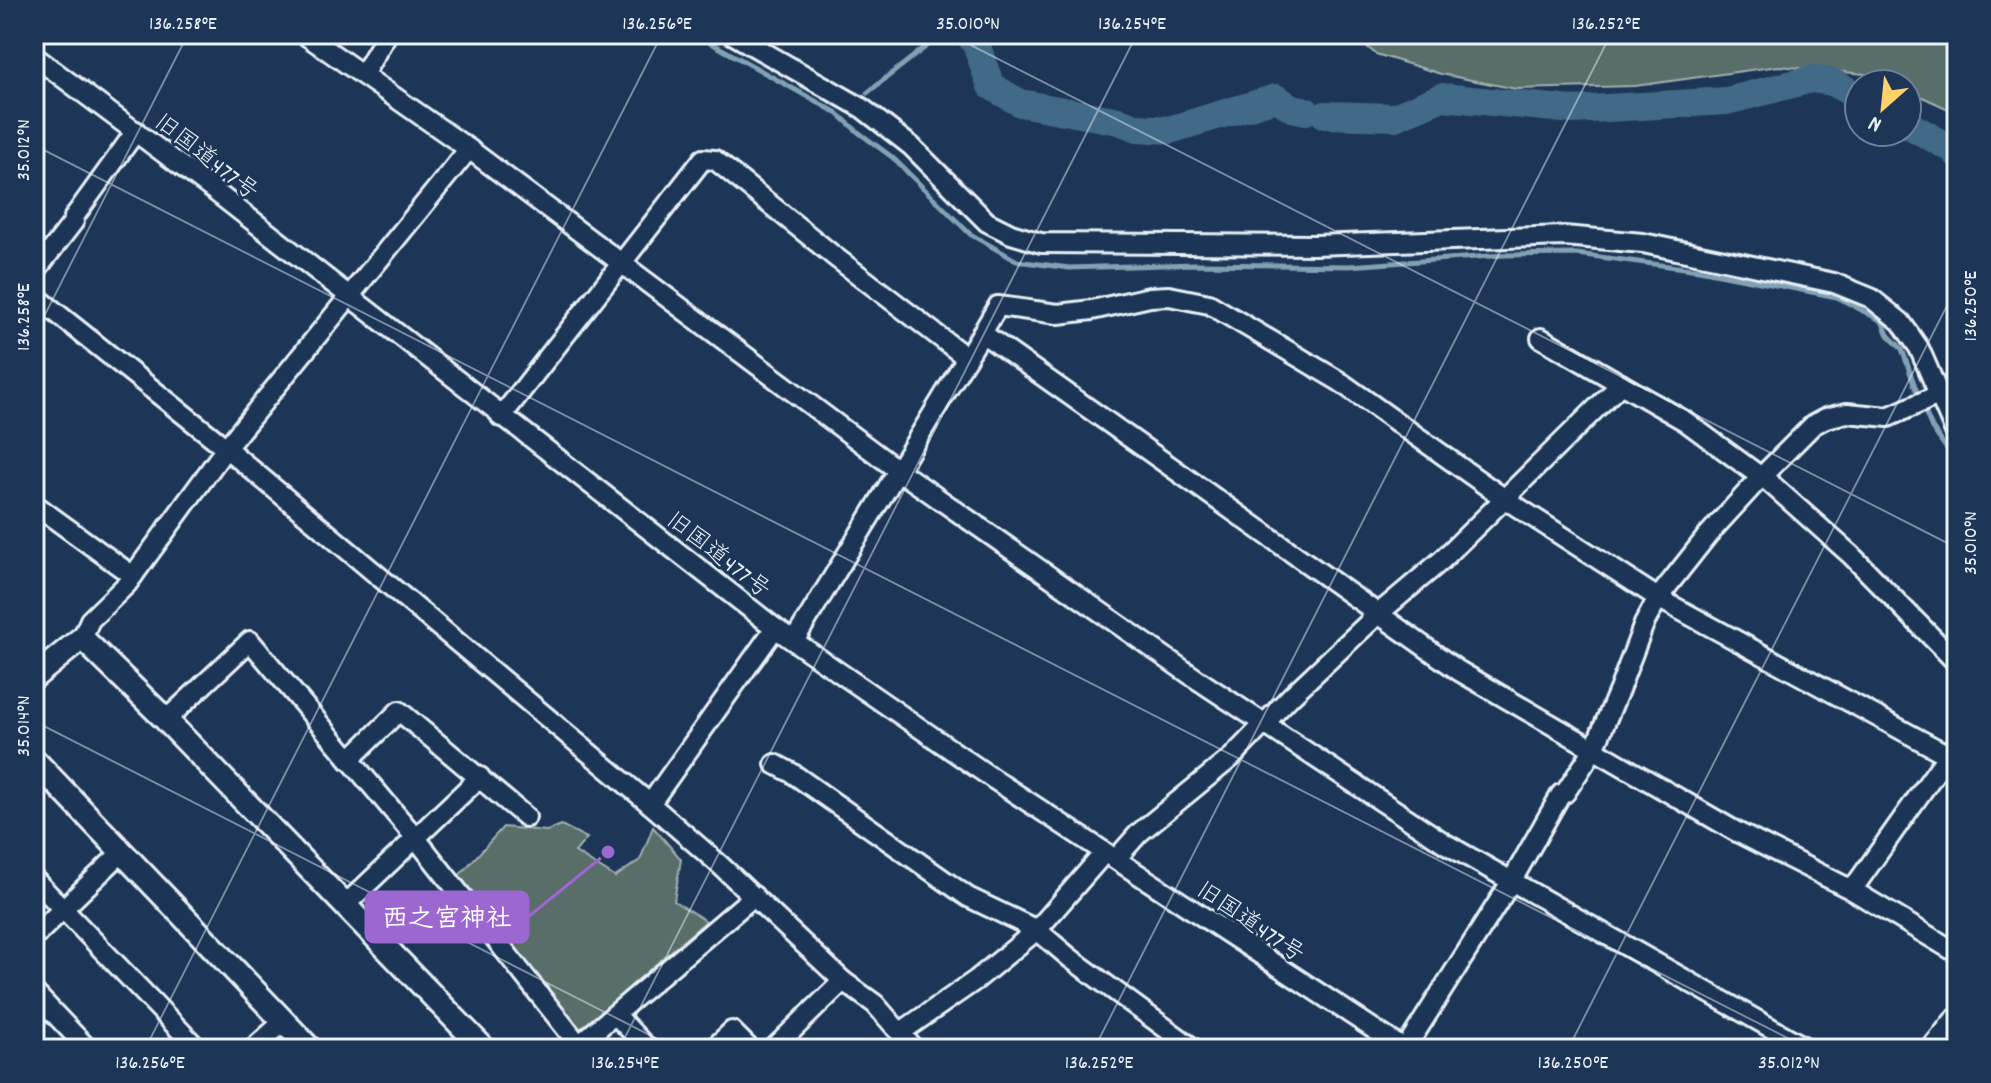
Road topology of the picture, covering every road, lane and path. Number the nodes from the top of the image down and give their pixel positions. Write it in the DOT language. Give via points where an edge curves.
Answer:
graph roads {
  1 [pos="304,34"];
  2 [pos="387,34"];
  3 [pos="732,34"];
  4 [pos="34,56"];
  5 [pos="363,75"];
  6 [pos="136,131"];
  7 [pos="469,149"];
  8 [pos="621,261"];
  9 [pos="34,273"];
  10 [pos="34,295"];
  11 [pos="348,296"];
  12 [pos="982,333"];
  13 [pos="1541,338"];
  14 [pos="967,358"];
  15 [pos="1621,384"];
  16 [pos="1934,397"];
  17 [pos="501,417"];
  18 [pos="1957,436"];
  19 [pos="226,448"];
  20 [pos="899,471"];
  21 [pos="1761,476"];
  22 [pos="1505,499"];
  23 [pos="34,504"];
  24 [pos="133,576"];
  25 [pos="1658,598"];
  26 [pos="1378,614"];
  27 [pos="775,628"];
  28 [pos="82,638"];
  29 [pos="794,641"];
  30 [pos="1957,663"];
  31 [pos="34,677"];
  32 [pos="166,720"];
  33 [pos="1265,724"];
  34 [pos="1594,749"];
  35 [pos="1953,752"];
  36 [pos="349,760"];
  37 [pos="35,763"];
  38 [pos="775,764"];
  39 [pos="480,777"];
  40 [pos="650,804"];
  41 [pos="526,817"];
  42 [pos="415,837"];
  43 [pos="122,852"];
  44 [pos="1110,856"];
  45 [pos="34,879"];
  46 [pos="1511,882"];
  47 [pos="1852,890"];
  48 [pos="754,896"];
  49 [pos="344,906"];
  50 [pos="63,909"];
  51 [pos="1037,930"];
  52 [pos="34,937"];
  53 [pos="1957,953"];
  54 [pos="843,981"];
  55 [pos="34,992"];
  56 [pos="616,1015"];
  57 [pos="283,1022"];
  58 [pos="1957,1024"];
  59 [pos="901,1032"];
  60 [pos="577,1047"];
  61 [pos="88,1049"];
  62 [pos="198,1049"];
  63 [pos="253,1049"];
  64 [pos="310,1049"];
  65 [pos="484,1049"];
  66 [pos="648,1049"];
  67 [pos="713,1049"];
  68 [pos="750,1049"];
  69 [pos="773,1049"];
  70 [pos="914,1049"];
  71 [pos="1194,1049"];
  72 [pos="1404,1049"];
  73 [pos="1808,1049"];
  74 [pos="1937,1049"];
  1 -- 5 [label="street"];
  2 -- 5 [label="street"];
  3 -- 16 [label="street" via="862,108 911,146 973,211 1011,234 1076,245 1315,245 1564,236 1643,243 1834,283 1871,298 1911,335"];
  4 -- 6 [label="street, 旧国道477号"];
  5 -- 7 [label="street"];
  6 -- 9 [label="street"];
  6 -- 11 [label="street, 旧国道477号"];
  7 -- 8 [label="street"];
  7 -- 11 [label="street"];
  8 -- 14 [label="street" via="703,159 715,160"];
  8 -- 17 [label="street"];
  8 -- 20 [label="street"];
  10 -- 19 [label="street"];
  11 -- 17 [label="street, 旧国道477号"];
  11 -- 19 [label="street"];
  12 -- 14 [label="street"];
  12 -- 22 [label="street" via="998,306 1058,314 1150,297 1209,304 1339,381"];
  12 -- 26 [label="street"];
  13 -- 15 [label="street"];
  14 -- 20 [label="street"];
  15 -- 21 [label="street" via="1685,421"];
  15 -- 22 [label="street"];
  16 -- 18 [label="street"];
  16 -- 21 [label="street" via="1888,417 1847,413 1826,418"];
  17 -- 27 [label="street, 旧国道477号"];
  19 -- 24 [label="street"];
  19 -- 40 [label="street"];
  20 -- 29 [label="street"];
  20 -- 33 [label="street"];
  21 -- 25 [label="street"];
  21 -- 30 [label="street" via="1851,555"];
  22 -- 25 [label="street"];
  22 -- 26 [label="street"];
  23 -- 24 [label="street"];
  24 -- 28 [label="street" via="90,620"];
  25 -- 34 [label="street"];
  25 -- 35 [label="street"];
  26 -- 33 [label="street"];
  26 -- 34 [label="street" via="1459,671"];
  27 -- 29 [label="street, 旧国道477号"];
  27 -- 40 [label="street"];
  28 -- 31 [label="street"];
  28 -- 32 [label="street"];
  29 -- 44 [label="street, 旧国道477号"];
  32 -- 36 [label="street" via="250,641"];
  32 -- 49 [label="street"];
  33 -- 44 [label="street"];
  33 -- 46 [label="street"];
  34 -- 46 [label="street" via="1561,794"];
  34 -- 47 [label="street" via="1735,831"];
  35 -- 47 [label="street"];
  36 -- 39 [label="street" via="399,711"];
  36 -- 42 [label="street"];
  37 -- 43 [label="street"];
  38 -- 51 [label="street" via="968,897"];
  39 -- 41 [label="street"];
  39 -- 42 [label="street"];
  40 -- 48 [label="street"];
  42 -- 49 [label="street"];
  42 -- 60 [label="street"];
  43 -- 50 [label="street"];
  43 -- 57 [label="street"];
  44 -- 51 [label="street"];
  44 -- 72 [label="street, 旧国道477号"];
  45 -- 50 [label="street"];
  46 -- 72 [label="street"];
  46 -- 73 [label="street"];
  47 -- 53 [label="street"];
  48 -- 54 [label="street"];
  48 -- 56 [label="street"];
  49 -- 65 [label="street"];
  50 -- 52 [label="street"];
  50 -- 62 [label="street"];
  51 -- 59 [label="street"];
  51 -- 71 [label="street"];
  54 -- 59 [label="street"];
  54 -- 69 [label="street"];
  55 -- 61 [label="street"];
  56 -- 60 [label="street"];
  56 -- 66 [label="street"];
  57 -- 63 [label="street"];
  57 -- 64 [label="street"];
  58 -- 74 [label="main road"];
  59 -- 70 [label="street"];
  67 -- 68 [label="street" via="732,1031"];
}
